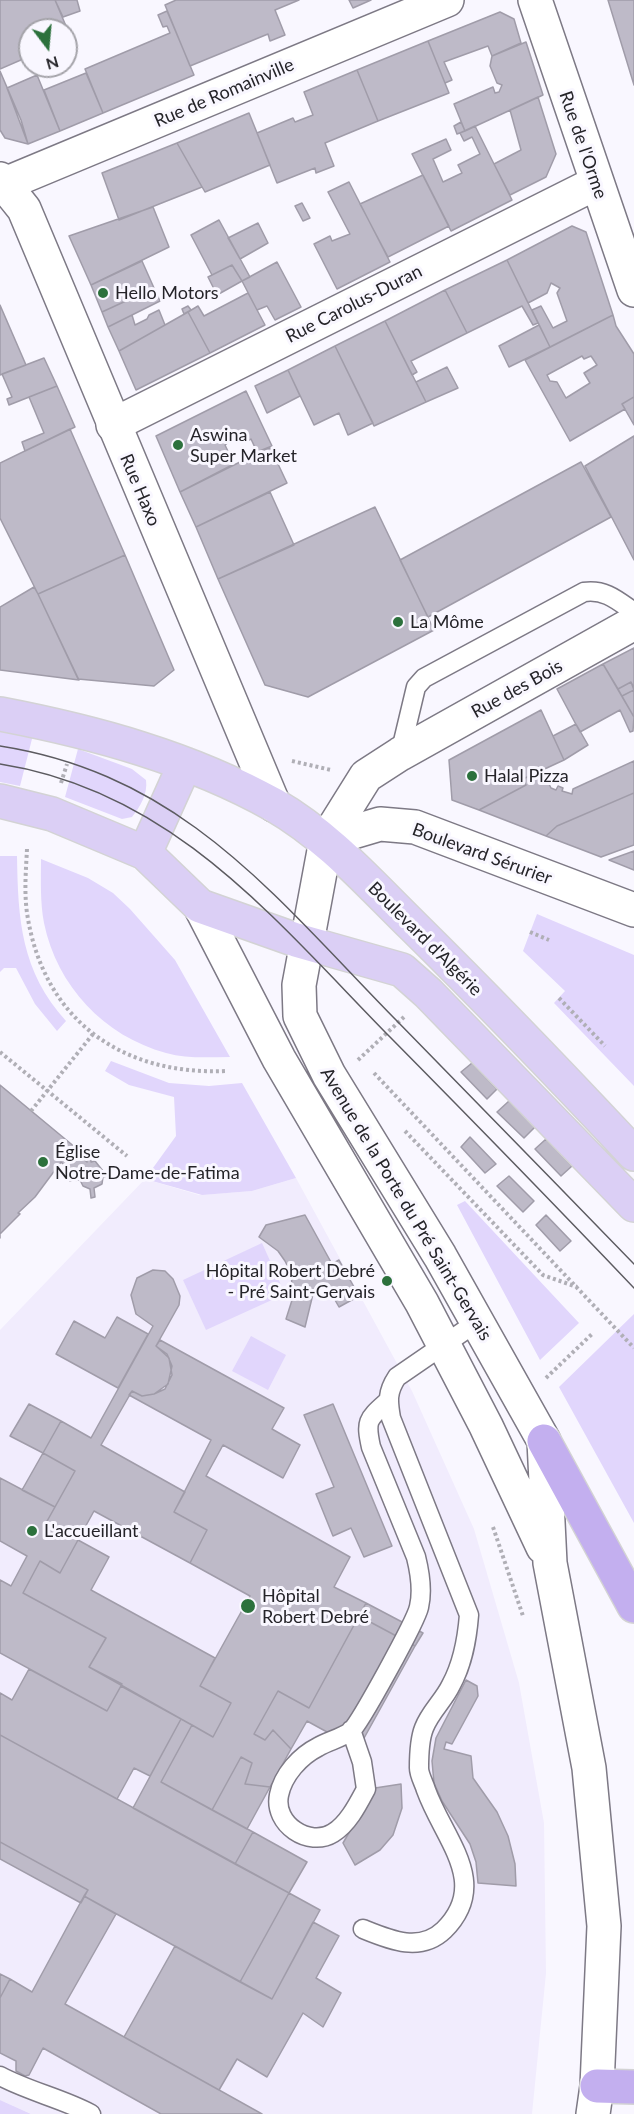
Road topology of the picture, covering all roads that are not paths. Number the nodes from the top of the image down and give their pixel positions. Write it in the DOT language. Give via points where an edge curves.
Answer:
graph roads {
  1 [pos="447,0"];
  2 [pos="535,0"];
  3 [pos="2,183"];
  4 [pos="596,183"];
  5 [pos="634,290"];
  6 [pos="113,425"];
  7 [pos="634,612"];
  8 [pos="634,623"];
  9 [pos="0,714"];
  10 [pos="400,754"];
  11 [pos="185,764"];
  12 [pos="0,801"];
  13 [pos="274,805"];
  14 [pos="326,840"];
  15 [pos="145,853"];
  16 [pos="200,906"];
  17 [pos="634,910"];
  18 [pos="307,943"];
  19 [pos="634,1154"];
  20 [pos="634,1205"];
  21 [pos="477,1322"];
  22 [pos="443,1343"];
  23 [pos="388,1401"];
  24 [pos="544,1441"];
  25 [pos="550,1563"];
  26 [pos="634,1606"];
  27 [pos="351,1730"];
  28 [pos="363,1929"];
  29 [pos="0,2076"];
  30 [pos="634,2087"];
  31 [pos="595,2100"];
  32 [pos="91,2114"];
  1 -- 3 [label="street, Rue de Romainville"];
  2 -- 4 [label="street, Rue de l'Orme"];
  3 -- 6 [label="street, Rue Haxo" via="24,209"];
  4 -- 5 [label="street, Rue de l'Orme"];
  4 -- 6 [label="street, Rue Carolus-Duran"];
  6 -- 13 [label="street, Rue Haxo"];
  7 -- 10 [label="lane" via="607,594 596,590 584,592 424,678 416,687"];
  8 -- 10 [label="street, Rue des Bois"];
  9 -- 11 [label="main road" via="78,729"];
  10 -- 14 [label="street, Rue des Bois" via="366,776"];
  11 -- 13 [label="main road, Boulevard d'Algérie"];
  11 -- 15 [label="main road"];
  12 -- 15 [label="main road" via="52,814"];
  13 -- 14 [label="main road, Boulevard d'Algérie"];
  14 -- 17 [label="street, Boulevard Sérurier" via="380,824 415,827"];
  14 -- 18 [label="street, Avenue de la Porte du Pré Saint-Gervais"];
  14 -- 19 [label="main road, Boulevard d'Algérie"];
  15 -- 16 [label="main road"];
  16 -- 18 [label="main road"];
  16 -- 22 [label="street, Avenue de la Porte du Pré Saint-Gervais" via="279,1059"];
  18 -- 20 [label="main road, Boulevard d'Algérie" via="402,970 429,993"];
  18 -- 21 [label="street, Avenue de la Porte du Pré Saint-Gervais" via="297,1001 306,1031"];
  21 -- 22 [label="lane"];
  21 -- 24 [label="street, Avenue de la Porte du Pré Saint-Gervais"];
  22 -- 23 [label="lane" via="397,1377"];
  22 -- 25 [label="street, Avenue de la Porte du Pré Saint-Gervais"];
  23 -- 27 [label="lane" via="369,1418 367,1429 416,1557 419,1606"];
  23 -- 28 [label="lane" via="469,1615 466,1648 451,1686 424,1728 419,1770 466,1884 462,1908 442,1931 420,1943 396,1943"];
  24 -- 25 [label="street, Avenue de la Porte du Pré Saint-Gervais"];
  24 -- 26 [label="highway"];
  25 -- 31 [label="street, Avenue de la Porte du Pré Saint-Gervais" via="589,1768 604,1926"];
  27 -- 27 [label="lane" via="315,1748 288,1772 279,1796 280,1812 299,1833 313,1838 333,1833 351,1815 366,1789"];
  29 -- 32 [label="lane" via="27,2091 68,2102"];
  30 -- 31 [label="highway"];
}
